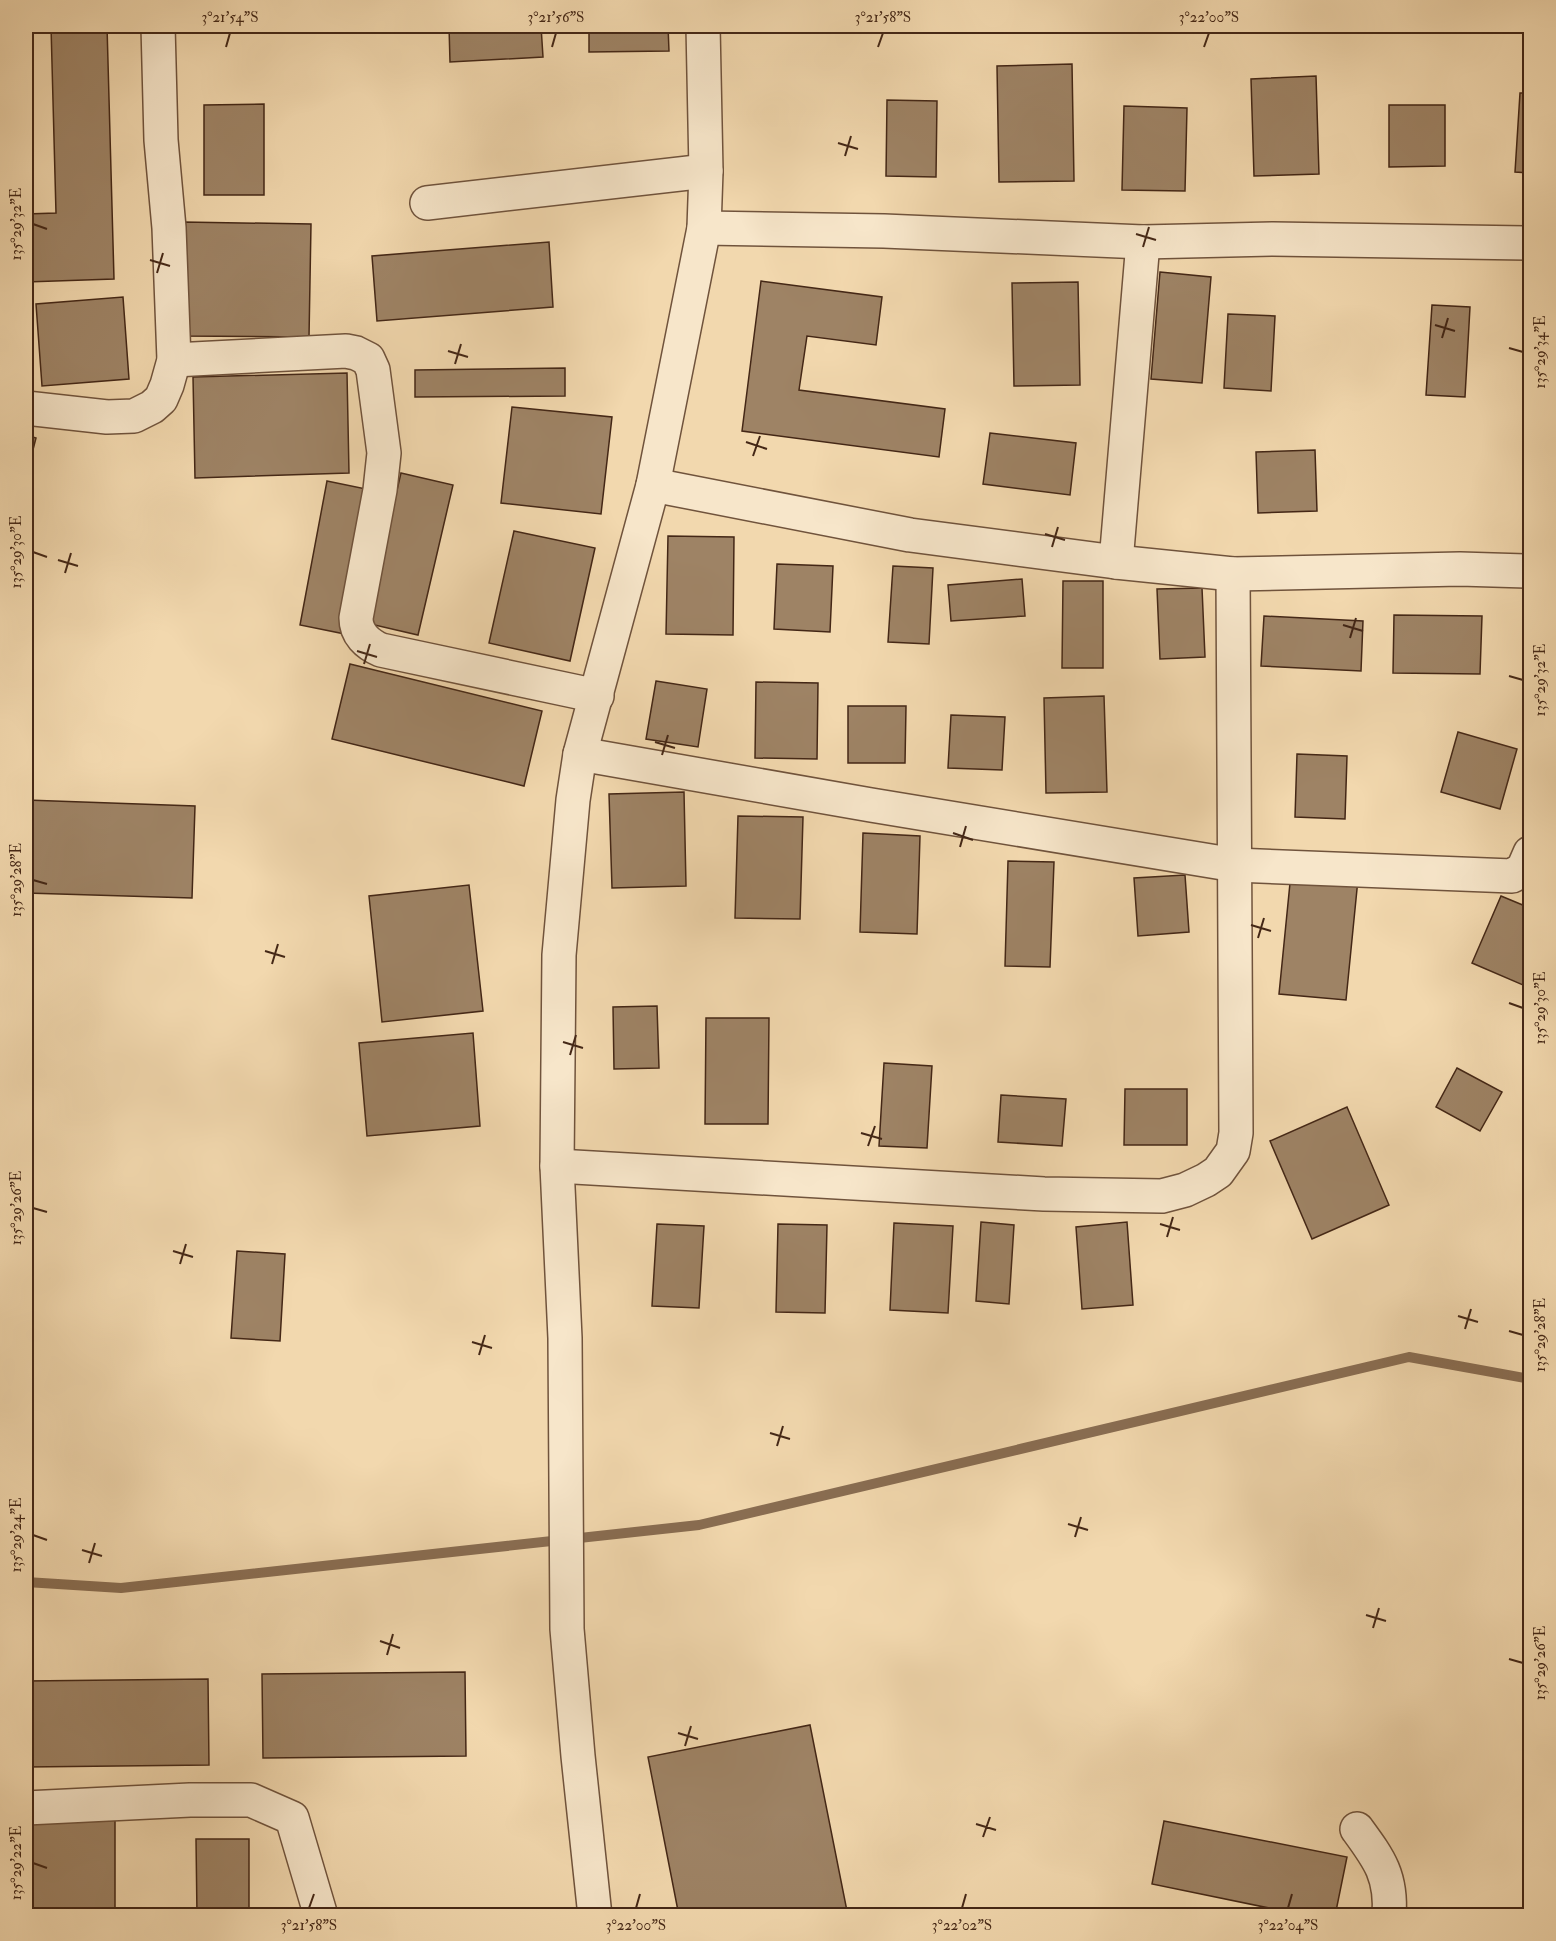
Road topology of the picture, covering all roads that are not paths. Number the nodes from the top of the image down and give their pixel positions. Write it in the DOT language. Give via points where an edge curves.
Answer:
graph roads {
  1 [pos="158,26"];
  2 [pos="703,26"];
  3 [pos="705,171"];
  4 [pos="427,203"];
  5 [pos="704,228"];
  6 [pos="1143,242"];
  7 [pos="1530,243"];
  8 [pos="174,360"];
  9 [pos="26,408"];
  10 [pos="653,485"];
  11 [pos="1116,562"];
  12 [pos="1530,571"];
  13 [pos="1233,574"];
  14 [pos="597,696"];
  15 [pos="580,754"];
  16 [pos="1530,853"];
  17 [pos="1235,865"];
  18 [pos="557,1166"];
  19 [pos="26,1808"];
  20 [pos="1357,1829"];
  21 [pos="321,1916"];
  22 [pos="595,1916"];
  23 [pos="1389,1916"];
  1 -- 8 [label="street"];
  2 -- 3 [label="street"];
  3 -- 4 [label="street"];
  3 -- 5 [label="street"];
  5 -- 6 [label="street"];
  5 -- 10 [label="street"];
  6 -- 7 [label="street" via="1273,239"];
  6 -- 11 [label="street"];
  8 -- 9 [label="street" via="161,399 134,416"];
  8 -- 14 [label="street" via="346,351 368,359 375,380 384,453 356,618 360,633 381,650"];
  10 -- 11 [label="street" via="910,535"];
  10 -- 14 [label="street"];
  11 -- 13 [label="street"];
  12 -- 13 [label="street"];
  13 -- 17 [label="street"];
  14 -- 15 [label="street"];
  15 -- 17 [label="street"];
  15 -- 18 [label="street" via="559,955"];
  16 -- 17 [label="street" via="1523,869 1512,876"];
  17 -- 18 [label="street" via="1236,1133 1226,1163 1206,1180 1185,1190 1162,1196 1044,1194"];
  18 -- 22 [label="street" via="565,1338 567,1629"];
  19 -- 21 [label="street" via="251,1800 292,1818"];
  20 -- 23 [label="street" via="1380,1860 1388,1883"];
}
